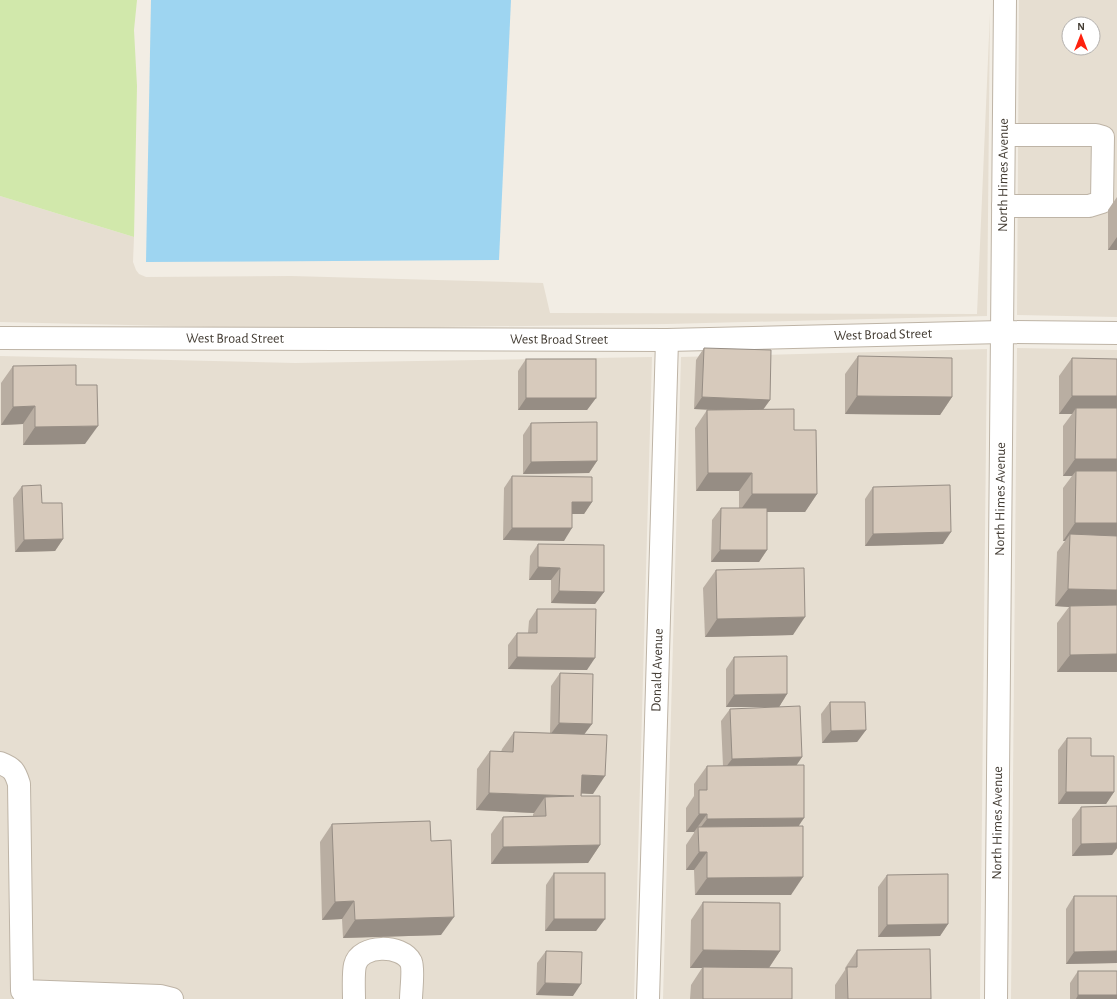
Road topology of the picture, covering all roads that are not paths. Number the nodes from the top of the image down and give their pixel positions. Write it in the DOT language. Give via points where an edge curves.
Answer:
graph roads {
  1 [pos="1005,0"];
  2 [pos="1004,135"];
  3 [pos="1003,206"];
  4 [pos="1002,332"];
  5 [pos="1117,333"];
  6 [pos="0,338"];
  7 [pos="667,340"];
  8 [pos="0,763"];
  9 [pos="19,995"];
  10 [pos="172,999"];
  11 [pos="354,999"];
  12 [pos="411,999"];
  13 [pos="648,999"];
  14 [pos="996,999"];
  1 -- 2 [label="street, North Himes Avenue"];
  2 -- 3 [label="street, North Himes Avenue"];
  2 -- 3 [label="street" via="1103,137 1102,202 1089,206"];
  3 -- 4 [label="street, North Himes Avenue"];
  4 -- 5 [label="street, West Broad Street"];
  4 -- 7 [label="street, West Broad Street"];
  4 -- 14 [label="street, North Himes Avenue"];
  6 -- 7 [label="street, West Broad Street"];
  7 -- 13 [label="street, Donald Avenue"];
  8 -- 9 [label="street" via="9,766 16,773 19,784"];
  9 -- 10 [label="street" via="160,996"];
  11 -- 12 [label="street" via="355,965 360,957 368,951 389,949 401,953 412,964"];
}
